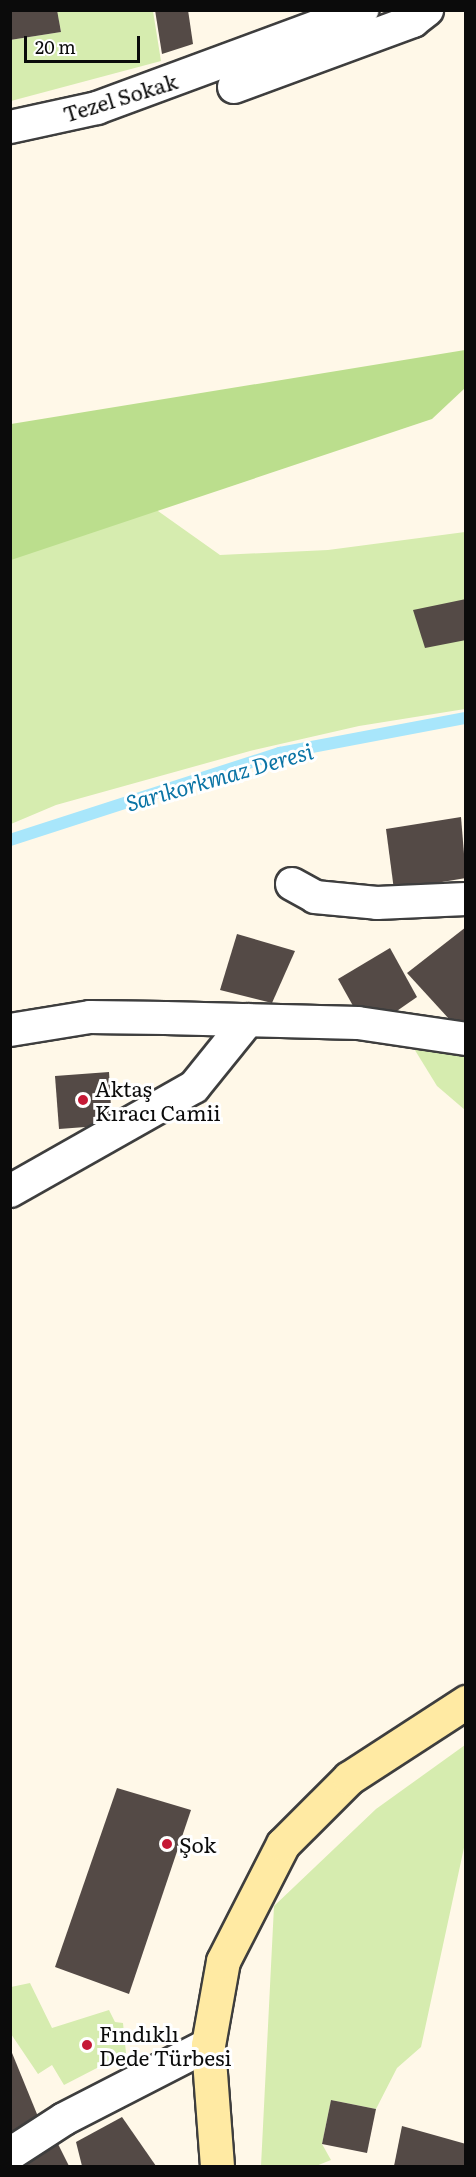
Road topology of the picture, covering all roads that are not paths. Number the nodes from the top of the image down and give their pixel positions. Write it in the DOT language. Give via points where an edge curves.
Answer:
graph roads {
  1 [pos="362,10"];
  2 [pos="427,10"];
  3 [pos="234,87"];
  4 [pos="10,127"];
  5 [pos="292,884"];
  6 [pos="465,899"];
  7 [pos="248,1020"];
  8 [pos="10,1030"];
  9 [pos="465,1039"];
  10 [pos="10,1191"];
  11 [pos="465,1702"];
  12 [pos="208,2045"];
  13 [pos="10,2154"];
  14 [pos="217,2166"];
  1 -- 4 [label="street, Tezel Sokak" via="97,108"];
  2 -- 3 [label="street" via="413,21"];
  5 -- 6 [label="street" via="315,897 377,903"];
  7 -- 8 [label="street" via="90,1017"];
  7 -- 9 [label="street" via="358,1023"];
  7 -- 10 [label="street" via="194,1087"];
  11 -- 12 [label="street" via="349,1778 283,1844 223,1961"];
  12 -- 13 [label="street" via="64,2119"];
  12 -- 14 [label="street"];
}
